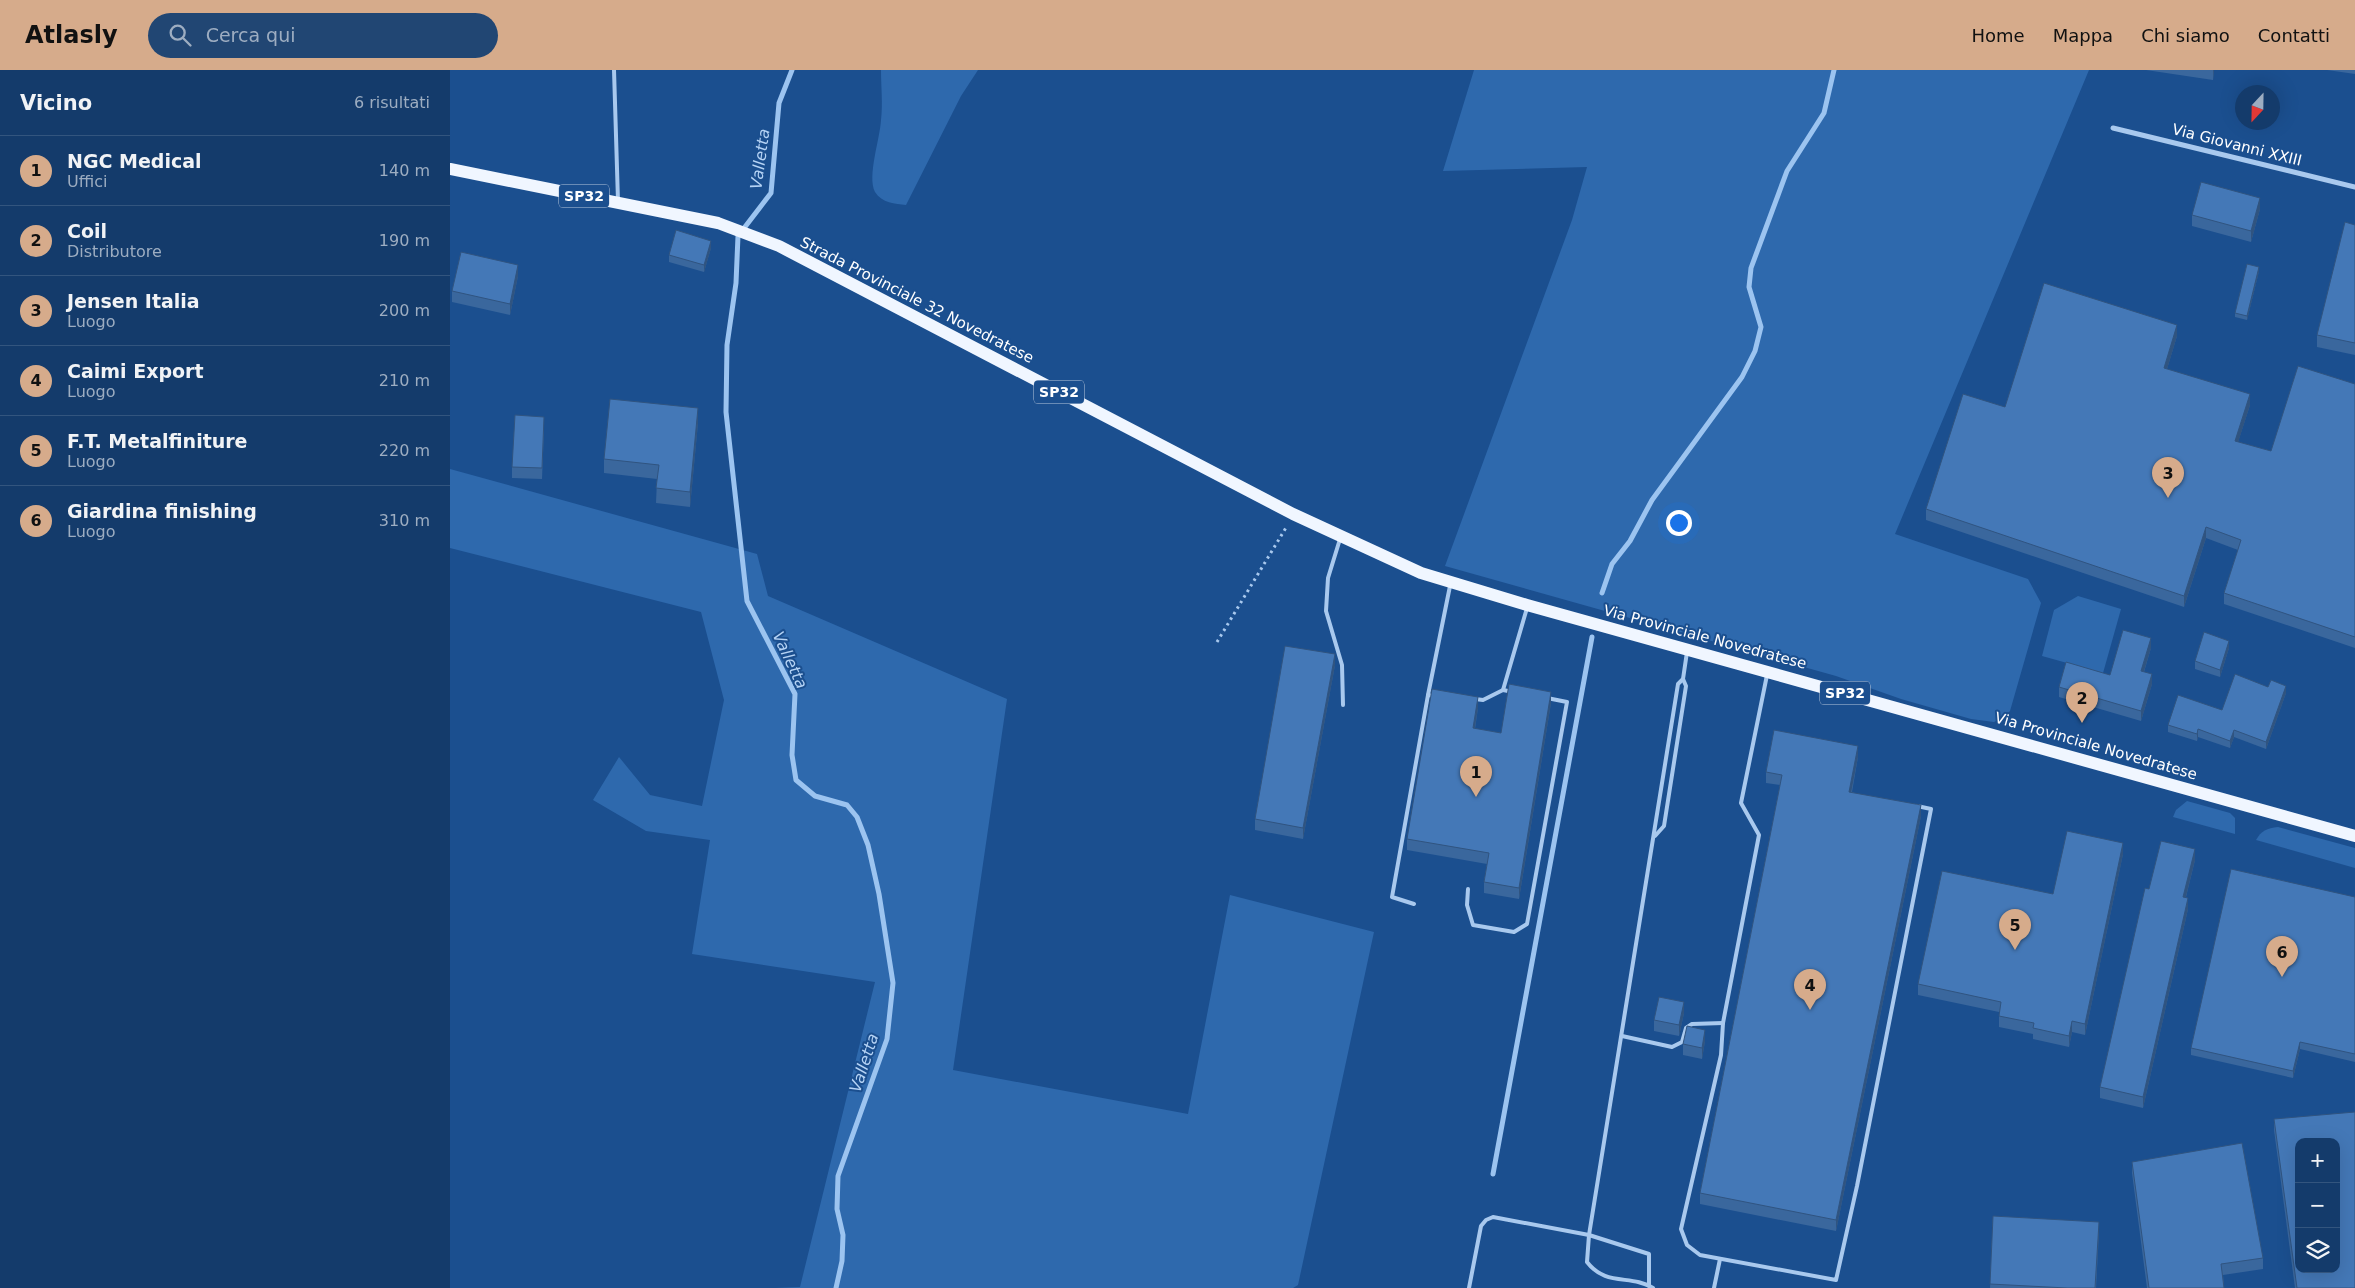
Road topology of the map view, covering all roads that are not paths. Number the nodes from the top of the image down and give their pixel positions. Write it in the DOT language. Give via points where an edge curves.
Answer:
graph roads {
  1 [pos="614,70"];
  2 [pos="2113,128"];
  3 [pos="450,169"];
  4 [pos="2355,188"];
  5 [pos="618,203"];
  6 [pos="1341,537"];
  7 [pos="1451,582"];
  8 [pos="1527,605"];
  9 [pos="1688,649"];
  10 [pos="1768,672"];
  11 [pos="1683,679"];
  12 [pos="1503,690"];
  13 [pos="1521,693"];
  14 [pos="1428,695"];
  15 [pos="1446,697"];
  16 [pos="1540,697"];
  17 [pos="1465,698"];
  18 [pos="1343,705"];
  19 [pos="1914,806"];
  20 [pos="1655,836"];
  21 [pos="2355,836"];
  22 [pos="1468,889"];
  23 [pos="1414,904"];
  24 [pos="1723,1023"];
  25 [pos="1622,1036"];
  26 [pos="1589,1235"];
  27 [pos="1720,1259"];
  28 [pos="1651,1287"];
  29 [pos="1469,1288"];
  30 [pos="1714,1288"];
  1 -- 5 [label="lane"];
  2 -- 4 [label="street, Via Giovanni XXIII"];
  3 -- 5 [label="main road, Strada Provinciale 32 Novedratese / SP32"];
  5 -- 6 [label="main road, Strada Provinciale 32 Novedratese / SP32" via="718,223 779,246"];
  6 -- 7 [label="main road, Via Provinciale Novedratese / SP32" via="1421,573"];
  6 -- 18 [label="lane" via="1328,578 1326,611 1342,665"];
  7 -- 8 [label="main road, Via Provinciale Novedratese / SP32"];
  7 -- 14 [label="lane"];
  8 -- 9 [label="main road, Via Provinciale Novedratese / SP32"];
  8 -- 12 [label="lane"];
  9 -- 10 [label="main road, Via Provinciale Novedratese / SP32"];
  9 -- 11 [label="lane"];
  10 -- 21 [label="main road, Via Provinciale Novedratese / SP32"];
  10 -- 24 [label="lane" via="1741,803 1759,835"];
  11 -- 20 [label="lane" via="1678,684"];
  11 -- 20 [label="lane" via="1686,686 1664,826"];
  12 -- 13 [label="lane"];
  12 -- 17 [label="lane" via="1483,700"];
  14 -- 15 [label="lane"];
  14 -- 23 [label="lane" via="1392,897"];
  16 -- 22 [label="lane" via="1567,702 1526,924 1514,932 1473,925 1467,905"];
  19 -- 27 [label="lane" via="1931,809 1836,1280"];
  20 -- 25 [label="lane"];
  24 -- 25 [label="lane" via="1692,1024 1686,1028 1682,1042 1672,1047"];
  24 -- 27 [label="lane" via="1721,1054 1681,1229 1687,1245 1700,1255"];
  25 -- 26 [label="lane"];
  26 -- 28 [label="lane" via="1649,1254"];
  26 -- 28 [label="lane" via="1587,1262 1594,1272"];
  26 -- 29 [label="lane" via="1493,1217 1486,1220 1481,1226"];
  27 -- 30 [label="lane"];
}
